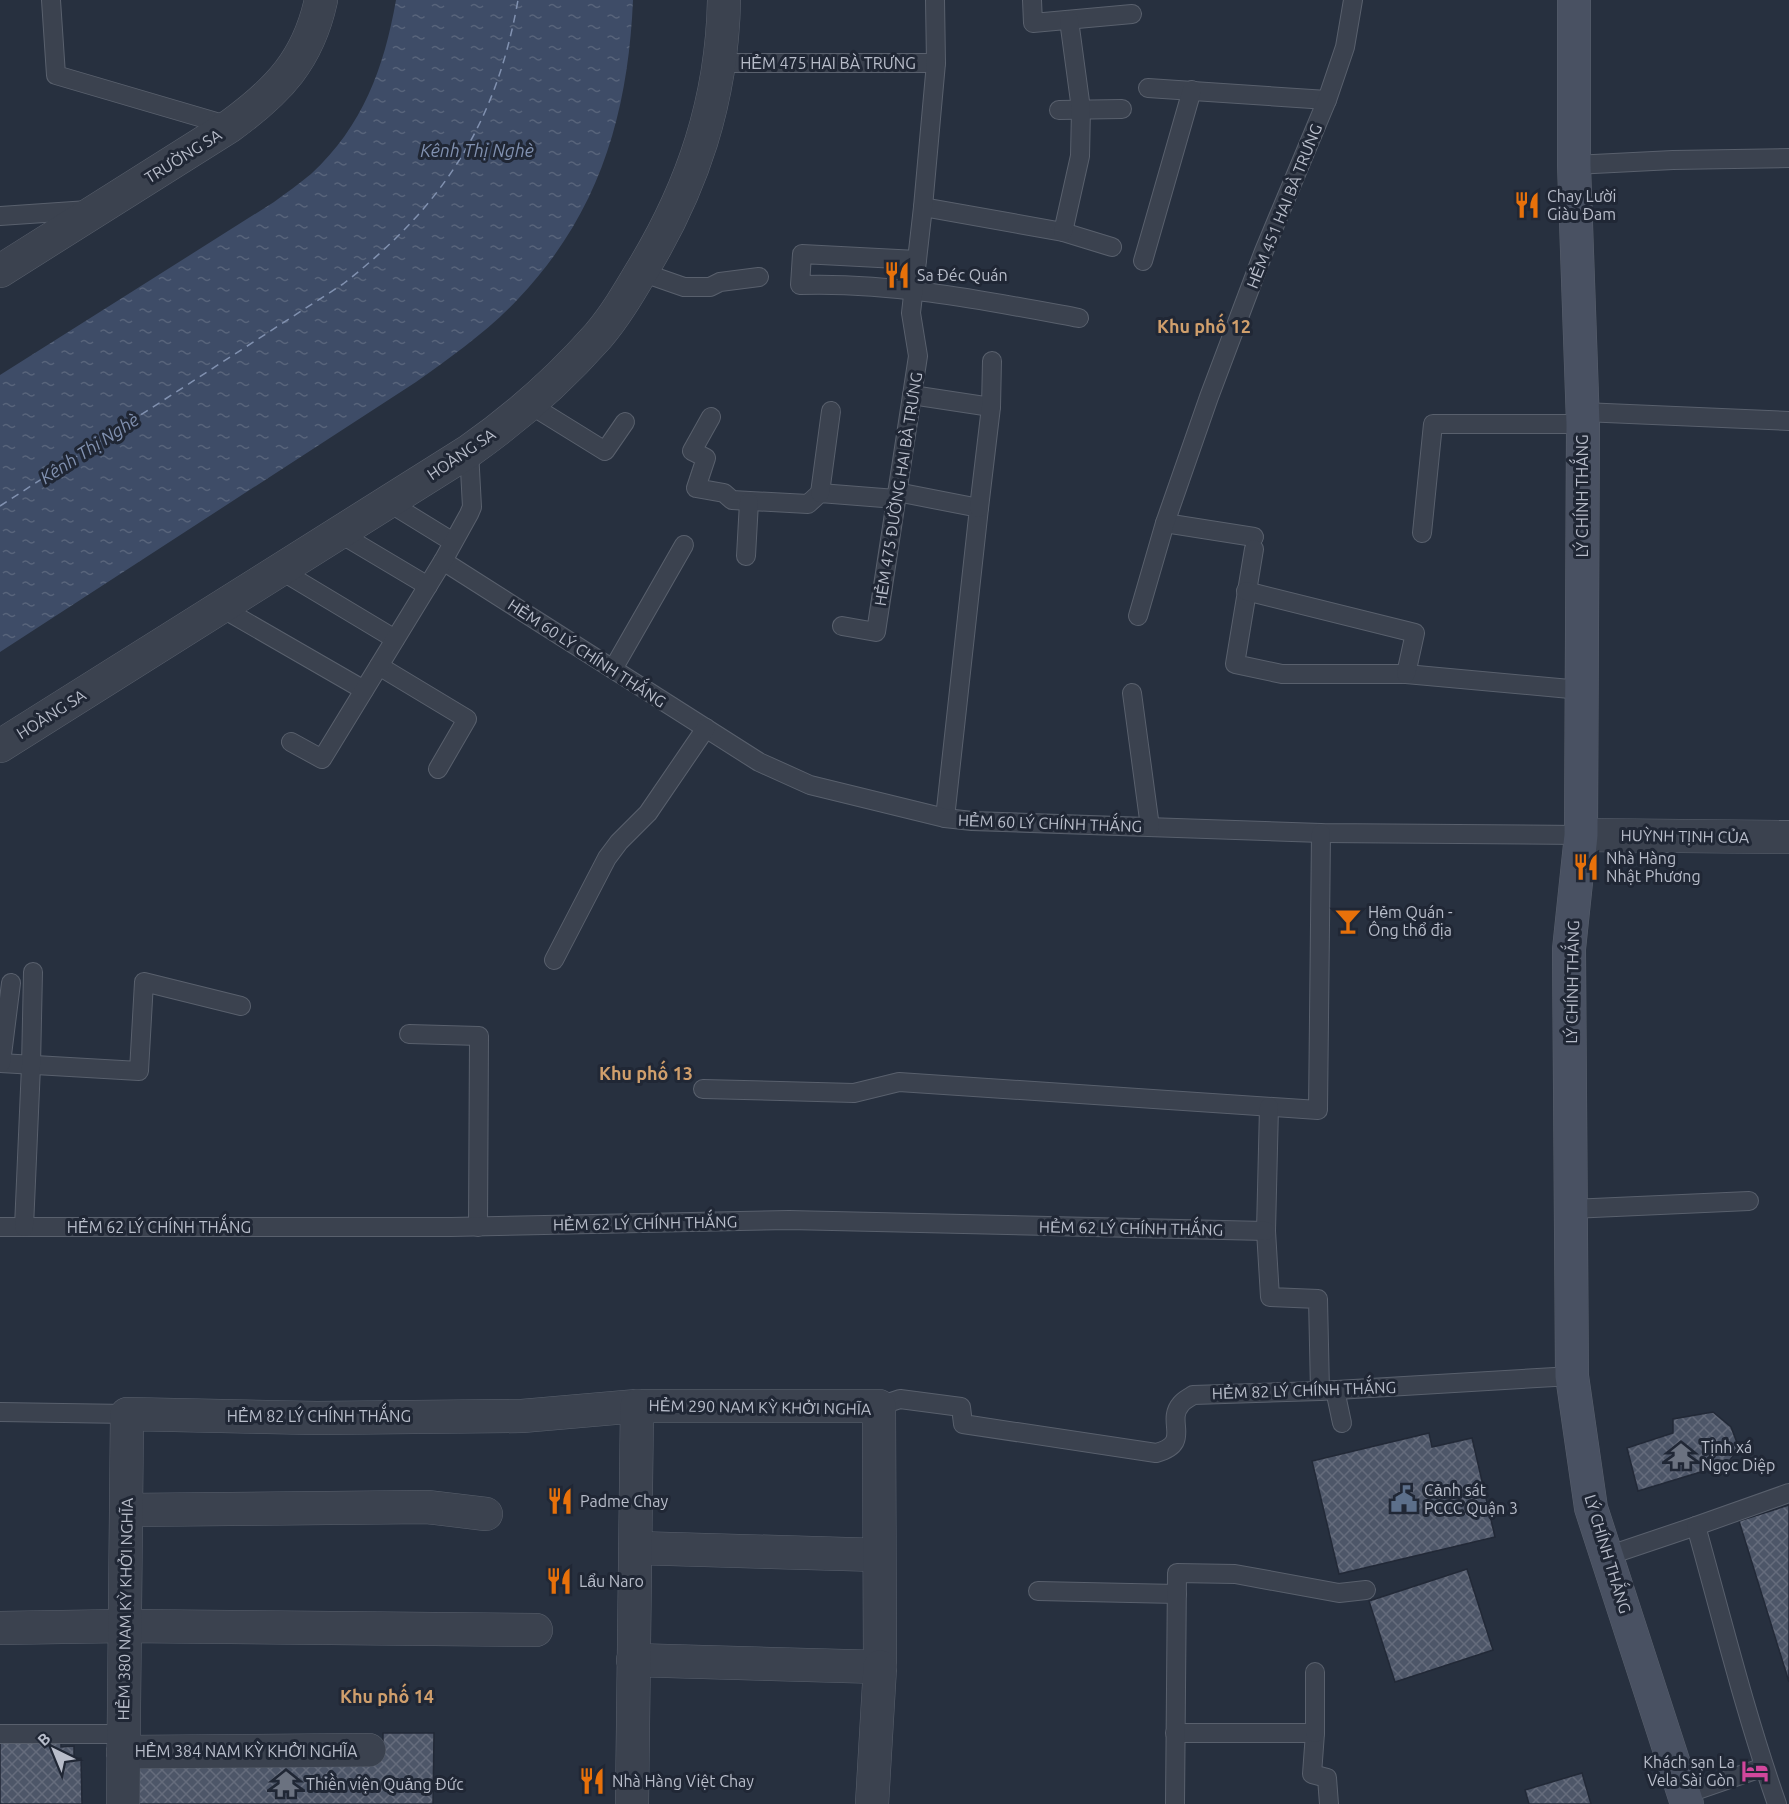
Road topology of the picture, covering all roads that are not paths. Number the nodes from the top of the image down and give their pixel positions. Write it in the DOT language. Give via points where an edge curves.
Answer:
graph roads {
  1 [pos="51,0"];
  2 [pos="321,0"];
  3 [pos="724,0"];
  4 [pos="935,0"];
  5 [pos="1032,0"];
  6 [pos="1353,0"];
  7 [pos="1574,0"];
  8 [pos="1132,14"];
  9 [pos="1069,20"];
  10 [pos="720,63"];
  11 [pos="936,63"];
  12 [pos="1148,88"];
  13 [pos="1192,90"];
  14 [pos="1327,100"];
  15 [pos="1122,109"];
  16 [pos="1059,110"];
  17 [pos="1081,110"];
  18 [pos="230,126"];
  19 [pos="1789,158"];
  20 [pos="1574,165"];
  21 [pos="923,207"];
  22 [pos="97,209"];
  23 [pos="0,216"];
  24 [pos="1063,232"];
  25 [pos="1113,247"];
  26 [pos="917,260"];
  27 [pos="1143,261"];
  28 [pos="0,271"];
  29 [pos="641,272"];
  30 [pos="759,277"];
  31 [pos="913,292"];
  32 [pos="910,313"];
  33 [pos="1079,318"];
  34 [pos="992,361"];
  35 [pos="912,395"];
  36 [pos="529,404"];
  37 [pos="991,406"];
  38 [pos="831,411"];
  39 [pos="711,417"];
  40 [pos="1583,418"];
  41 [pos="1789,421"];
  42 [pos="625,422"];
  43 [pos="469,451"];
  44 [pos="820,493"];
  45 [pos="896,495"];
  46 [pos="388,501"];
  47 [pos="749,502"];
  48 [pos="979,508"];
  49 [pos="1165,524"];
  50 [pos="339,533"];
  51 [pos="1422,533"];
  52 [pos="453,542"];
  53 [pos="684,545"];
  54 [pos="746,556"];
  55 [pos="443,561"];
  56 [pos="279,570"];
  57 [pos="428,585"];
  58 [pos="1246,591"];
  59 [pos="220,607"];
  60 [pos="1138,616"];
  61 [pos="842,626"];
  62 [pos="395,639"];
  63 [pos="379,666"];
  64 [pos="613,669"];
  65 [pos="1406,674"];
  66 [pos="364,690"];
  67 [pos="1581,690"];
  68 [pos="1132,693"];
  69 [pos="706,728"];
  70 [pos="291,742"];
  71 [pos="0,746"];
  72 [pos="438,770"];
  73 [pos="945,818"];
  74 [pos="1150,827"];
  75 [pos="1321,833"];
  76 [pos="1581,835"];
  77 [pos="1789,837"];
  78 [pos="554,960"];
  79 [pos="33,972"];
  80 [pos="11,983"];
  81 [pos="242,1006"];
  82 [pos="409,1034"];
  83 [pos="1,1063"];
  84 [pos="32,1066"];
  85 [pos="703,1089"];
  86 [pos="1269,1107"];
  87 [pos="1749,1201"];
  88 [pos="1571,1209"];
  89 [pos="0,1227"];
  90 [pos="24,1227"];
  91 [pos="478,1227"];
  92 [pos="1266,1231"];
  93 [pos="1572,1377"];
  94 [pos="1328,1391"];
  95 [pos="637,1406"];
  96 [pos="879,1406"];
  97 [pos="0,1412"];
  98 [pos="127,1414"];
  99 [pos="1342,1423"];
  100 [pos="1789,1493"];
  101 [pos="127,1510"];
  102 [pos="486,1514"];
  103 [pos="1696,1526"];
  104 [pos="636,1548"];
  105 [pos="879,1555"];
  106 [pos="1607,1556"];
  107 [pos="1366,1590"];
  108 [pos="1038,1591"];
  109 [pos="1177,1594"];
  110 [pos="124,1626"];
  111 [pos="0,1628"];
  112 [pos="536,1630"];
  113 [pos="633,1660"];
  114 [pos="880,1667"];
  115 [pos="1315,1672"];
  116 [pos="1175,1733"];
  117 [pos="0,1734"];
  118 [pos="1315,1734"];
  119 [pos="123,1743"];
  120 [pos="369,1750"];
  121 [pos="1764,1767"];
  122 [pos="1685,1799"];
  123 [pos="123,1804"];
  124 [pos="633,1804"];
  125 [pos="872,1804"];
  126 [pos="1175,1804"];
  127 [pos="1329,1804"];
  128 [pos="1777,1804"];
  1 -- 18 [label="lane" via="56,75"];
  2 -- 18 [label="street, TRƯỜNG SA" via="312,33 288,74 271,94"];
  3 -- 10 [label="street, HOÀNG SA"];
  4 -- 11 [label="lane, HẺM 475 HAI BÀ TRƯNG"];
  5 -- 9 [label="lane" via="1033,23"];
  6 -- 14 [label="lane, HẺM 451 HAI BÀ TRƯNG" via="1345,46"];
  7 -- 20 [label="main road, LÝ CHÍNH THẮNG"];
  8 -- 9 [label="lane"];
  9 -- 17 [label="lane"];
  10 -- 11 [label="lane, HẺM 475 HAI BÀ TRƯNG"];
  10 -- 29 [label="street, HOÀNG SA" via="691,173"];
  11 -- 21 [label="lane, HẺM 475 HAI BÀ TRƯNG"];
  12 -- 13 [label="lane"];
  13 -- 14 [label="lane"];
  13 -- 27 [label="lane"];
  14 -- 49 [label="lane, HẺM 451 HAI BÀ TRƯNG" via="1260,261"];
  15 -- 17 [label="lane"];
  16 -- 17 [label="lane"];
  17 -- 24 [label="lane" via="1080,156"];
  18 -- 22 [label="street, TRƯỜNG SA"];
  19 -- 20 [label="lane"];
  20 -- 40 [label="main road, LÝ CHÍNH THẮNG"];
  21 -- 24 [label="lane"];
  21 -- 26 [label="lane, HẺM 475 HAI BÀ TRƯNG"];
  22 -- 23 [label="lane"];
  22 -- 28 [label="street, TRƯỜNG SA"];
  24 -- 25 [label="lane"];
  26 -- 31 [label="lane, HẺM 475 HAI BÀ TRƯNG"];
  26 -- 31 [label="lane" via="802,254 800,285 835,284"];
  29 -- 30 [label="lane" via="684,287 710,288 720,282"];
  29 -- 36 [label="street, HOÀNG SA" via="599,334"];
  31 -- 32 [label="lane, HẺM 475 HAI BÀ TRƯNG"];
  31 -- 33 [label="lane"];
  32 -- 35 [label="lane, HẺM 475 ĐƯỜNG HAI BÀ TRƯNG" via="918,356"];
  34 -- 37 [label="lane"];
  35 -- 37 [label="lane"];
  35 -- 45 [label="lane, HẺM 475 ĐƯỜNG HAI BÀ TRƯNG"];
  36 -- 42 [label="lane" via="605,452"];
  36 -- 43 [label="street, HOÀNG SA"];
  37 -- 48 [label="lane"];
  38 -- 44 [label="lane"];
  39 -- 47 [label="lane" via="692,451 706,458 696,488"];
  40 -- 41 [label="lane"];
  40 -- 51 [label="lane" via="1433,424"];
  40 -- 67 [label="main road, LÝ CHÍNH THẮNG"];
  43 -- 46 [label="street, HOÀNG SA"];
  43 -- 52 [label="lane" via="472,507"];
  44 -- 45 [label="lane"];
  44 -- 47 [label="lane" via="808,504"];
  45 -- 48 [label="lane"];
  45 -- 61 [label="lane, HẺM 475 ĐƯỜNG HAI BÀ TRƯNG" via="876,632"];
  46 -- 50 [label="street, HOÀNG SA"];
  46 -- 52 [label="lane"];
  47 -- 54 [label="lane"];
  48 -- 73 [label="lane"];
  49 -- 58 [label="lane" via="1254,543"];
  49 -- 60 [label="lane, HẺM 451 HAI BÀ TRƯNG"];
  50 -- 56 [label="street, HOÀNG SA"];
  50 -- 57 [label="lane"];
  52 -- 55 [label="lane"];
  53 -- 64 [label="lane"];
  55 -- 57 [label="lane"];
  55 -- 64 [label="lane, HẺM 60 LÝ CHÍNH THẮNG"];
  56 -- 59 [label="street, HOÀNG SA"];
  56 -- 62 [label="lane"];
  57 -- 62 [label="lane"];
  58 -- 65 [label="lane" via="1415,633"];
  58 -- 65 [label="lane" via="1235,664 1282,674"];
  59 -- 66 [label="lane"];
  59 -- 71 [label="street, HOÀNG SA"];
  62 -- 63 [label="lane"];
  63 -- 66 [label="lane"];
  63 -- 72 [label="lane" via="467,719"];
  64 -- 69 [label="lane, HẺM 60 LÝ CHÍNH THẮNG"];
  65 -- 67 [label="lane"];
  66 -- 70 [label="lane" via="322,759"];
  67 -- 76 [label="main road, LÝ CHÍNH THẮNG"];
  68 -- 74 [label="lane"];
  69 -- 73 [label="lane, HẺM 60 LÝ CHÍNH THẮNG" via="759,762 810,785"];
  69 -- 78 [label="lane" via="648,813 608,858"];
  73 -- 74 [label="lane, HẺM 60 LÝ CHÍNH THẮNG"];
  74 -- 75 [label="lane, HẺM 60 LÝ CHÍNH THẮNG"];
  75 -- 76 [label="lane, HẺM 60 LÝ CHÍNH THẮNG"];
  75 -- 86 [label="lane" via="1318,1110"];
  76 -- 77 [label="street, HUỲNH TỊNH CỦA"];
  76 -- 88 [label="main road, LÝ CHÍNH THẮNG" via="1569,949"];
  79 -- 84 [label="lane"];
  80 -- 83 [label="lane"];
  81 -- 84 [label="lane" via="144,982 139,1071"];
  82 -- 91 [label="lane" via="479,1036"];
  83 -- 84 [label="lane"];
  84 -- 90 [label="lane"];
  85 -- 86 [label="lane" via="854,1093 899,1082"];
  86 -- 92 [label="lane"];
  87 -- 88 [label="lane"];
  88 -- 93 [label="main road, LÝ CHÍNH THẮNG"];
  89 -- 90 [label="lane, HẺM 62 LÝ CHÍNH THẮNG"];
  90 -- 91 [label="lane, HẺM 62 LÝ CHÍNH THẮNG"];
  91 -- 92 [label="lane, HẺM 62 LÝ CHÍNH THẮNG" via="789,1220"];
  92 -- 94 [label="lane" via="1270,1297 1318,1299"];
  93 -- 94 [label="lane, HẺM 82 LÝ CHÍNH THẮNG"];
  93 -- 106 [label="main road, LÝ CHÍNH THẮNG" via="1591,1508"];
  94 -- 96 [label="lane, HẺM 82 LÝ CHÍNH THẮNG" via="1193,1395 1180,1405 1176,1440 1169,1449 1156,1453 963,1424 961,1407 900,1399"];
  94 -- 99 [label="lane"];
  95 -- 96 [label="street, HẺM 290 NAM KỲ KHỞI NGHĨA"];
  95 -- 98 [label="street, HẺM 82 LÝ CHÍNH THẮNG" via="522,1416 318,1418"];
  95 -- 104 [label="street, HẺM 290 NAM KỲ KHỞI NGHĨA"];
  96 -- 105 [label="street, HẺM 290 NAM KỲ KHỞI NGHĨA"];
  97 -- 98 [label="lane, HẺM 82 LÝ CHÍNH THẮNG"];
  98 -- 101 [label="street, HẺM 380 NAM KỲ KHỞI NGHĨA"];
  100 -- 103 [label="lane"];
  101 -- 102 [label="street" via="427,1507"];
  101 -- 110 [label="street, HẺM 380 NAM KỲ KHỞI NGHĨA"];
  103 -- 106 [label="lane"];
  103 -- 121 [label="lane"];
  104 -- 105 [label="street"];
  104 -- 113 [label="street, HẺM 290 NAM KỲ KHỞI NGHĨA"];
  105 -- 114 [label="street, HẺM 290 NAM KỲ KHỞI NGHĨA"];
  106 -- 122 [label="main road, LÝ CHÍNH THẮNG"];
  107 -- 109 [label="lane" via="1339,1593 1235,1574 1177,1573"];
  108 -- 109 [label="lane"];
  109 -- 116 [label="lane"];
  110 -- 111 [label="street"];
  110 -- 112 [label="street"];
  110 -- 119 [label="street, HẺM 380 NAM KỲ KHỞI NGHĨA"];
  113 -- 114 [label="street"];
  113 -- 124 [label="street, HẺM 290 NAM KỲ KHỞI NGHĨA"];
  114 -- 125 [label="street, HẺM 290 NAM KỲ KHỞI NGHĨA"];
  115 -- 118 [label="lane"];
  116 -- 118 [label="lane"];
  116 -- 126 [label="lane"];
  117 -- 119 [label="lane"];
  118 -- 127 [label="lane" via="1312,1774 1327,1778"];
  119 -- 120 [label="street, HẺM 384 NAM KỲ KHỞI NGHĨA"];
  119 -- 123 [label="street, HẺM 380 NAM KỲ KHỞI NGHĨA"];
  121 -- 122 [label="lane"];
  121 -- 128 [label="lane"];
}
